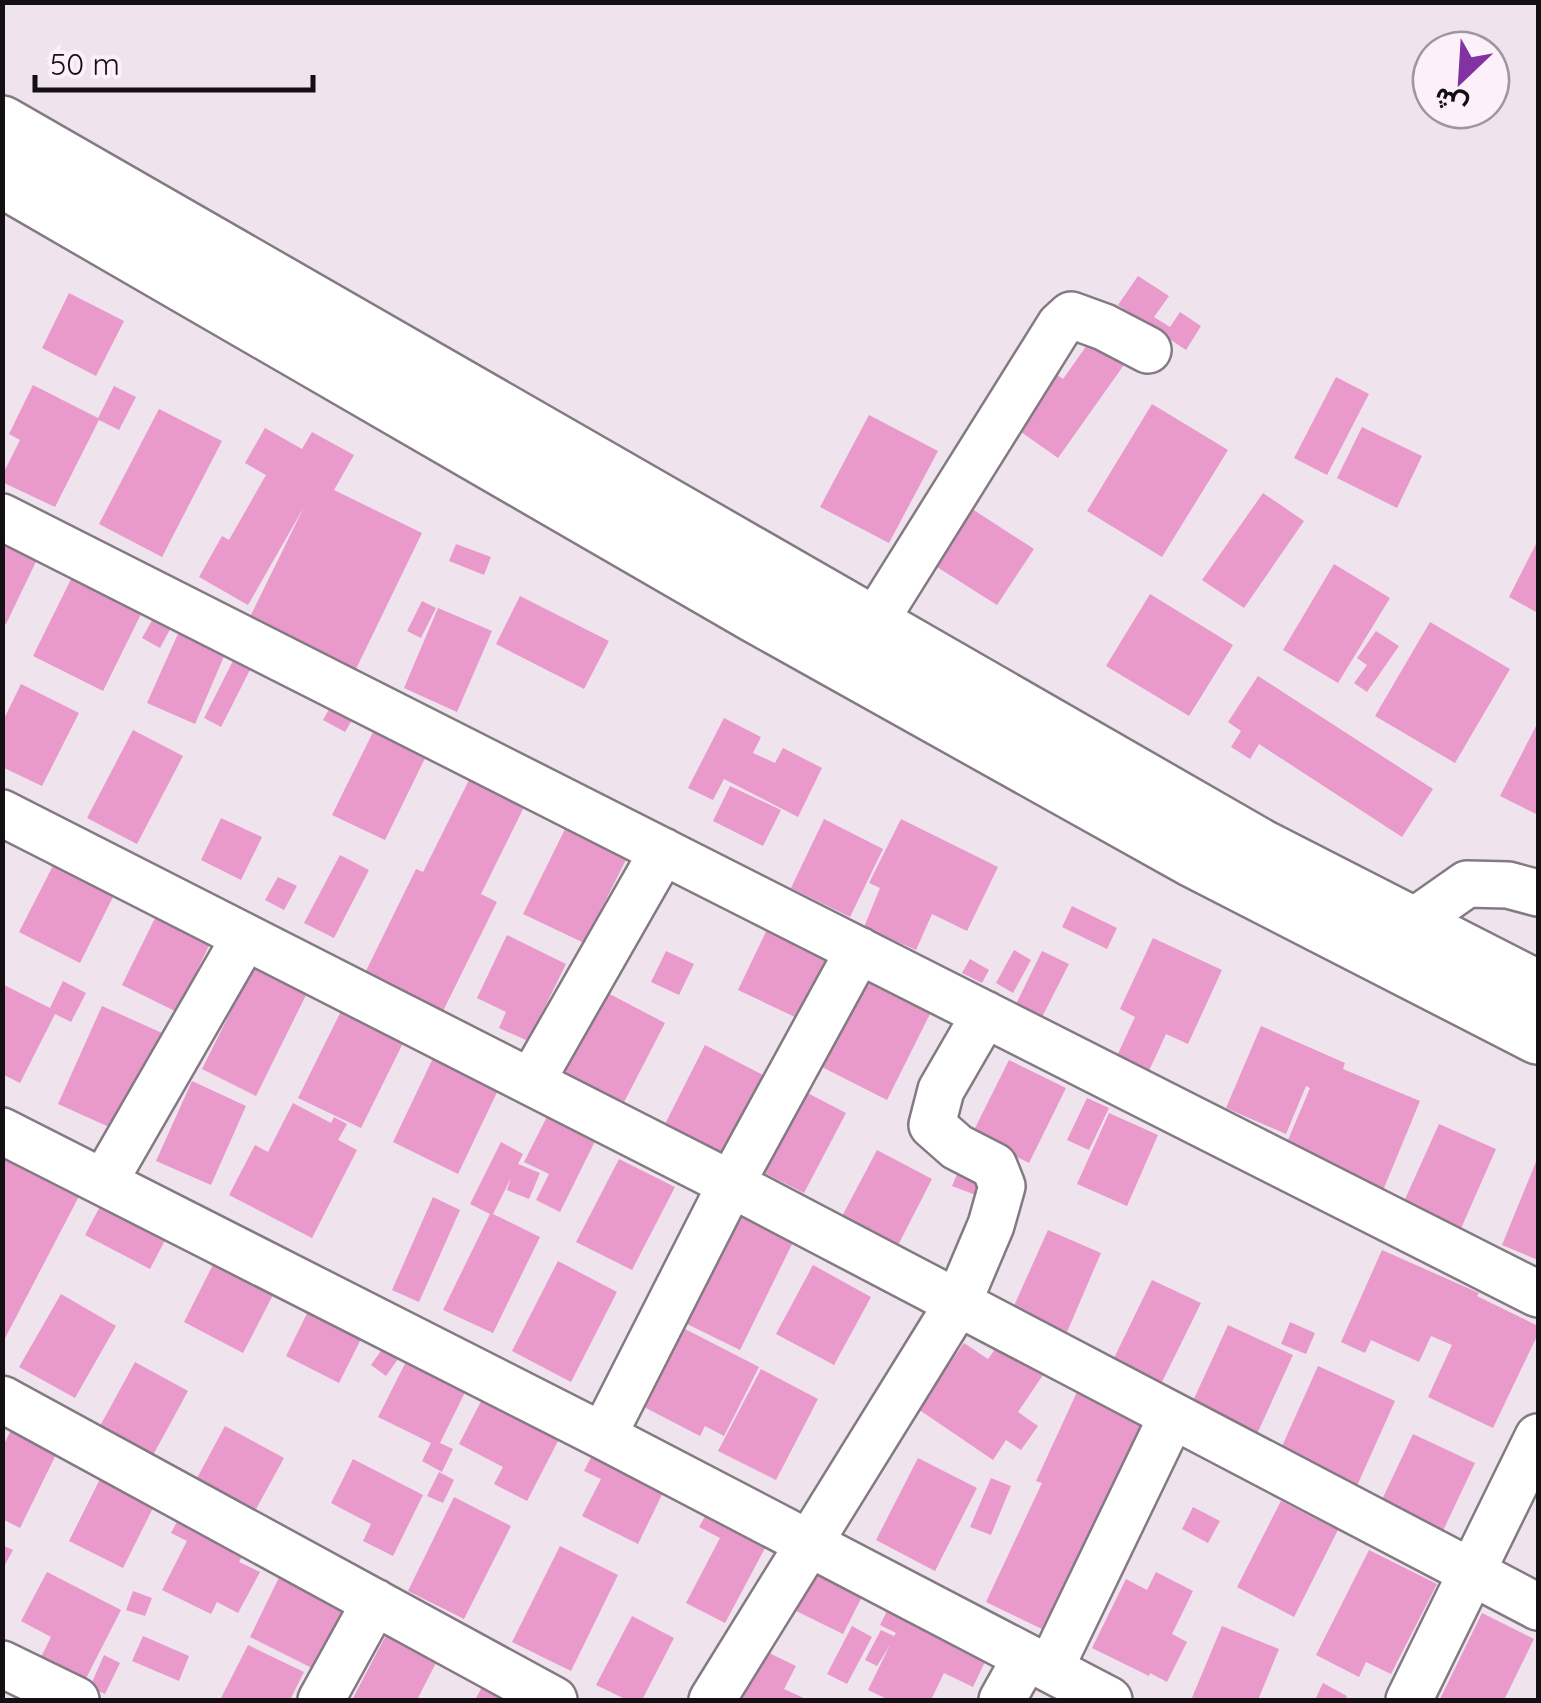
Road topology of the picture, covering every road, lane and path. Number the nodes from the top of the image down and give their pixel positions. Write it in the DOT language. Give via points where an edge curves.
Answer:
graph roads {
  1 [pos="2,124"];
  2 [pos="2,179"];
  3 [pos="1148,350"];
  4 [pos="2,517"];
  5 [pos="873,624"];
  6 [pos="2,813"];
  7 [pos="663,851"];
  8 [pos="1538,893"];
  9 [pos="1410,924"];
  10 [pos="245,937"];
  11 [pos="858,950"];
  12 [pos="1538,990"];
  13 [pos="986,1014"];
  14 [pos="1538,1036"];
  15 [pos="531,1082"];
  16 [pos="2,1131"];
  17 [pos="104,1182"];
  18 [pos="731,1184"];
  19 [pos="1538,1294"];
  20 [pos="958,1303"];
  21 [pos="2,1399"];
  22 [pos="1172,1416"];
  23 [pos="604,1436"];
  24 [pos="1538,1437"];
  25 [pos="808,1544"];
  26 [pos="1471,1573"];
  27 [pos="375,1602"];
  28 [pos="1538,1607"];
  29 [pos="1038,1663"];
  30 [pos="2,1664"];
  31 [pos="76,1700"];
  32 [pos="322,1700"];
  33 [pos="554,1700"];
  34 [pos="712,1700"];
  35 [pos="1002,1700"];
  36 [pos="1109,1700"];
  37 [pos="1409,1700"];
  1 -- 5 [label="main road"];
  2 -- 14 [label="main road" via="1123,820"];
  3 -- 5 [label="street" via="1071,316 1060,325"];
  4 -- 7 [label="street"];
  5 -- 9 [label="main road" via="1262,848"];
  6 -- 10 [label="street"];
  7 -- 11 [label="street"];
  7 -- 15 [label="street"];
  8 -- 9 [label="street" via="1468,884"];
  9 -- 12 [label="main road"];
  10 -- 15 [label="street"];
  10 -- 17 [label="street"];
  11 -- 13 [label="street"];
  11 -- 18 [label="street"];
  13 -- 19 [label="street"];
  13 -- 20 [label="street" via="941,1090 932,1126 994,1166 1002,1186"];
  15 -- 18 [label="street"];
  16 -- 17 [label="street"];
  17 -- 23 [label="street"];
  18 -- 20 [label="street"];
  18 -- 23 [label="street"];
  20 -- 22 [label="street"];
  20 -- 25 [label="street"];
  21 -- 27 [label="street"];
  22 -- 26 [label="street"];
  22 -- 29 [label="street"];
  23 -- 25 [label="street"];
  24 -- 26 [label="street"];
  25 -- 29 [label="street"];
  25 -- 34 [label="street"];
  26 -- 28 [label="street"];
  26 -- 37 [label="street"];
  27 -- 32 [label="street"];
  27 -- 33 [label="street"];
  29 -- 35 [label="street"];
  29 -- 36 [label="street"];
  30 -- 31 [label="street"];
}
